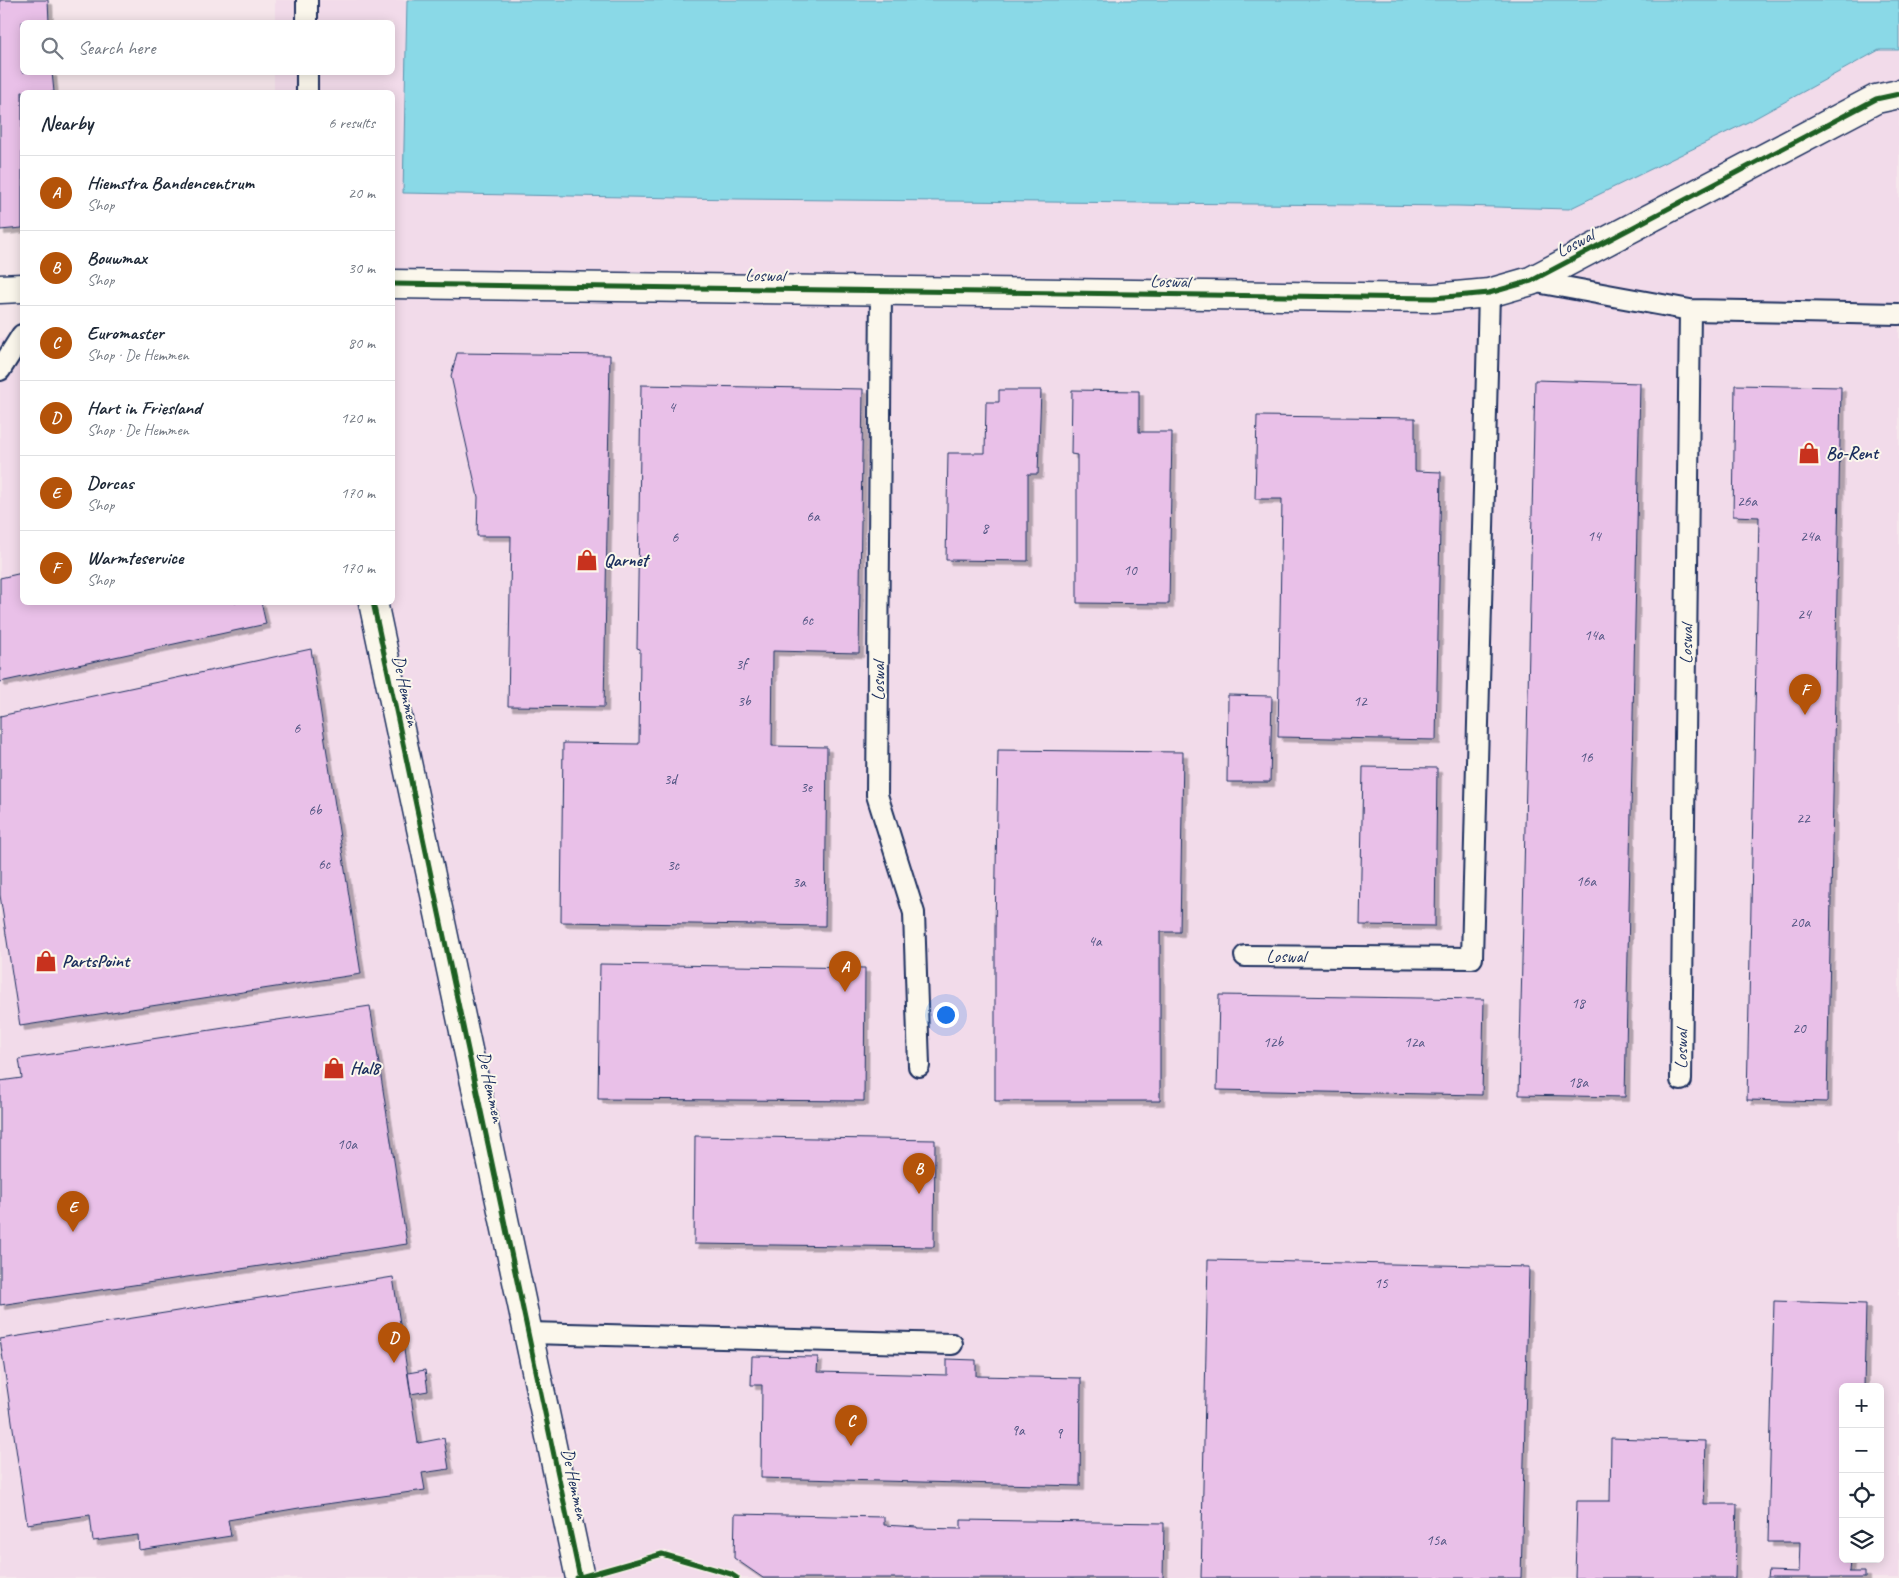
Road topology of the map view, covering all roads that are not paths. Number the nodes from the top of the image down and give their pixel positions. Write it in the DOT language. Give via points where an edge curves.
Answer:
graph roads {
  1 [pos="307,0"];
  2 [pos="307,20"];
  3 [pos="307,75"];
  4 [pos="307,90"];
  5 [pos="1899,94"];
  6 [pos="1531,281"];
  7 [pos="395,284"];
  8 [pos="0,288"];
  9 [pos="20,288"];
  10 [pos="881,290"];
  11 [pos="1489,293"];
  12 [pos="1690,310"];
  13 [pos="1899,314"];
  14 [pos="20,338"];
  15 [pos="0,370"];
  16 [pos="375,605"];
  17 [pos="1245,956"];
  18 [pos="919,1066"];
  19 [pos="1680,1080"];
  20 [pos="529,1333"];
  21 [pos="952,1344"];
  22 [pos="580,1578"];
  1 -- 2 [label="lane"];
  3 -- 4 [label="lane"];
  5 -- 6 [label="street, Loswal" via="1876,99"];
  6 -- 11 [label="street, Loswal"];
  6 -- 12 [label="lane, Loswal"];
  7 -- 10 [label="street, Loswal"];
  8 -- 9 [label="street"];
  10 -- 11 [label="street, Loswal" via="1434,298"];
  10 -- 18 [label="lane, Loswal" via="877,795 914,913"];
  11 -- 17 [label="lane, Loswal" via="1472,958"];
  12 -- 13 [label="lane"];
  12 -- 19 [label="lane, Loswal"];
  14 -- 15 [label="lane"];
  16 -- 20 [label="street, De Hemmen"];
  20 -- 21 [label="lane"];
  20 -- 22 [label="street, De Hemmen"];
}
